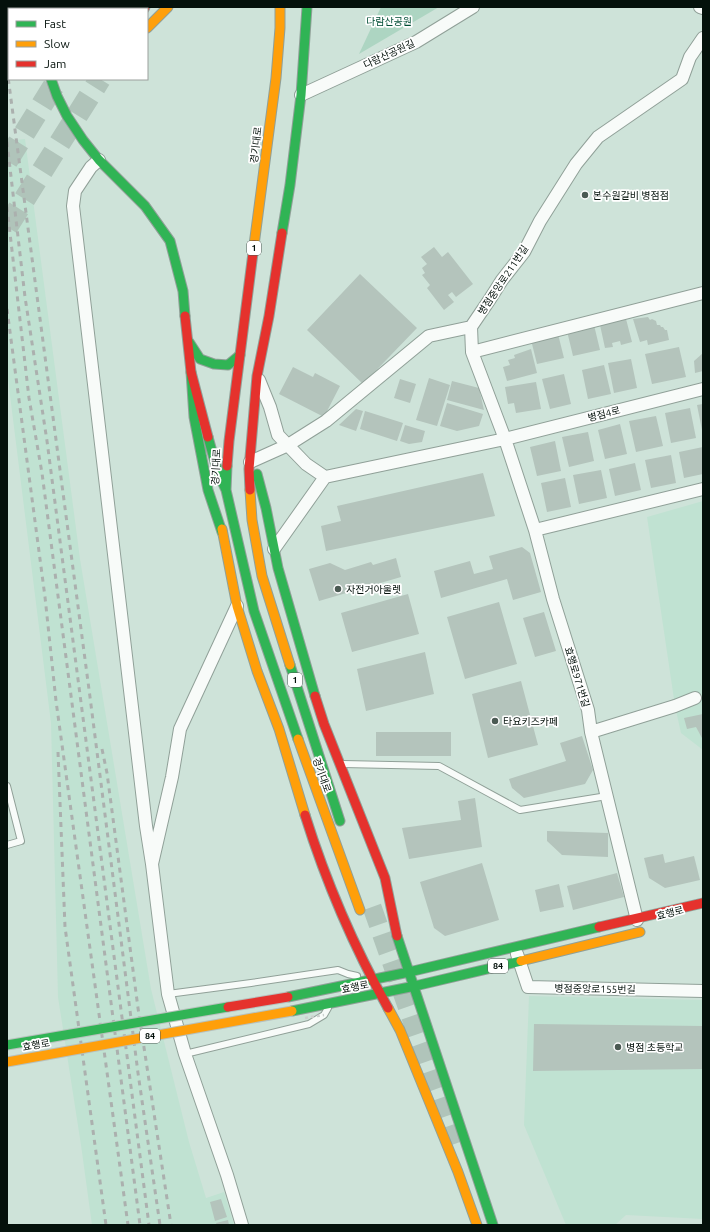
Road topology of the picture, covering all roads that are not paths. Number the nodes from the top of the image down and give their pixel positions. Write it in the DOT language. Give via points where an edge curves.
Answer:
graph roads {
  1 [pos="168,7"];
  2 [pos="280,7"];
  3 [pos="307,7"];
  4 [pos="473,7"];
  5 [pos="700,7"];
  6 [pos="703,8"];
  7 [pos="148,27"];
  8 [pos="703,38"];
  9 [pos="51,80"];
  10 [pos="301,95"];
  11 [pos="99,160"];
  12 [pos="703,293"];
  13 [pos="471,327"];
  14 [pos="189,342"];
  15 [pos="472,352"];
  16 [pos="240,355"];
  17 [pos="191,372"];
  18 [pos="257,376"];
  19 [pos="703,389"];
  20 [pos="505,439"];
  21 [pos="288,445"];
  22 [pos="252,461"];
  23 [pos="324,477"];
  24 [pos="226,490"];
  25 [pos="703,490"];
  26 [pos="535,530"];
  27 [pos="222,532"];
  28 [pos="274,549"];
  29 [pos="236,606"];
  30 [pos="695,698"];
  31 [pos="591,732"];
  32 [pos="340,764"];
  33 [pos="7,786"];
  34 [pos="607,796"];
  35 [pos="344,832"];
  36 [pos="7,845"];
  37 [pos="152,864"];
  38 [pos="703,903"];
  39 [pos="360,910"];
  40 [pos="637,920"];
  41 [pos="651,929"];
  42 [pos="515,948"];
  43 [pos="520,961"];
  44 [pos="409,972"];
  45 [pos="372,979"];
  46 [pos="415,986"];
  47 [pos="703,991"];
  48 [pos="380,993"];
  49 [pos="168,994"];
  50 [pos="333,1002"];
  51 [pos="7,1045"];
  52 [pos="186,1054"];
  53 [pos="7,1062"];
  54 [pos="242,1225"];
  55 [pos="477,1225"];
  56 [pos="493,1225"];
  1 -- 7 [label="main road"];
  2 -- 16 [label="main road, 경기대로 / 1" via="276,78"];
  3 -- 10 [label="main road, 경기대로"];
  4 -- 10 [label="street, 다람산공원길" via="416,42"];
  5 -- 6 [label="street"];
  8 -- 13 [label="street, 병점중앙로211번길" via="690,57 682,79 598,137 576,164 524,252"];
  9 -- 11 [label="main road" via="67,116"];
  10 -- 18 [label="main road, 경기대로" via="290,185"];
  11 -- 14 [label="main road" via="145,206 170,241 183,291"];
  11 -- 37 [label="street" via="91,167 75,191 73,206"];
  12 -- 15 [label="street"];
  13 -- 15 [label="street"];
  13 -- 21 [label="street" via="430,336 326,421"];
  14 -- 16 [label="main road" via="200,358 214,364 228,366"];
  14 -- 17 [label="main road"];
  15 -- 20 [label="street"];
  16 -- 24 [label="main road, 경기대로 / 1" via="229,441"];
  17 -- 24 [label="main road" via="218,473"];
  17 -- 27 [label="main road" via="194,418 208,490"];
  18 -- 21 [label="street" via="278,435"];
  18 -- 22 [label="main road, 경기대로"];
  19 -- 20 [label="street, 병점4로"];
  20 -- 23 [label="street, 병점4로"];
  20 -- 26 [label="street, 효행로971번길"];
  21 -- 22 [label="street"];
  21 -- 23 [label="street" via="306,464"];
  22 -- 28 [label="main road, 경기대로" via="266,508"];
  22 -- 35 [label="main road, 경기대로 / 1" via="252,520 262,576"];
  23 -- 28 [label="street"];
  24 -- 27 [label="main road"];
  24 -- 39 [label="main road, 경기대로 / 1" via="254,611 310,776"];
  25 -- 26 [label="street"];
  26 -- 31 [label="street, 효행로971번길" via="553,599 588,710"];
  27 -- 29 [label="main road"];
  28 -- 32 [label="main road, 경기대로" via="305,663 324,724"];
  29 -- 37 [label="street" via="180,729"];
  29 -- 45 [label="main road" via="339,908"];
  30 -- 31 [label="street"];
  31 -- 34 [label="street, 효행로971번길"];
  32 -- 34 [label="lane, 경기대로" via="439,766 520,810"];
  32 -- 44 [label="main road, 경기대로" via="385,878 395,930"];
  33 -- 36 [label="lane" via="22,841"];
  34 -- 40 [label="street, 효행로971번길"];
  37 -- 49 [label="street"];
  38 -- 40 [label="main road, 효행로 / 84"];
  40 -- 42 [label="main road, 효행로 / 84"];
  41 -- 43 [label="main road, 효행로 / 84"];
  42 -- 43 [label="street, 병점중앙로155번길"];
  42 -- 44 [label="main road, 효행로 / 84"];
  43 -- 46 [label="main road, 효행로 / 84"];
  43 -- 47 [label="street, 병점중앙로155번길" via="528,987"];
  44 -- 45 [label="main road, 효행로 / 84"];
  44 -- 46 [label="main road, 경기대로"];
  45 -- 48 [label="main road"];
  45 -- 49 [label="lane" via="338,970"];
  45 -- 51 [label="main road, 효행로 / 84, bridge" via="288,997"];
  46 -- 48 [label="main road, 효행로 / 84"];
  46 -- 56 [label="main road, 경기대로"];
  48 -- 50 [label="main road, 효행로 / 84"];
  48 -- 55 [label="main road" via="400,1030"];
  49 -- 52 [label="street"];
  50 -- 52 [label="lane" via="324,1015 309,1024"];
  50 -- 53 [label="main road, 효행로 / 84, bridge"];
  52 -- 54 [label="street"];
}
